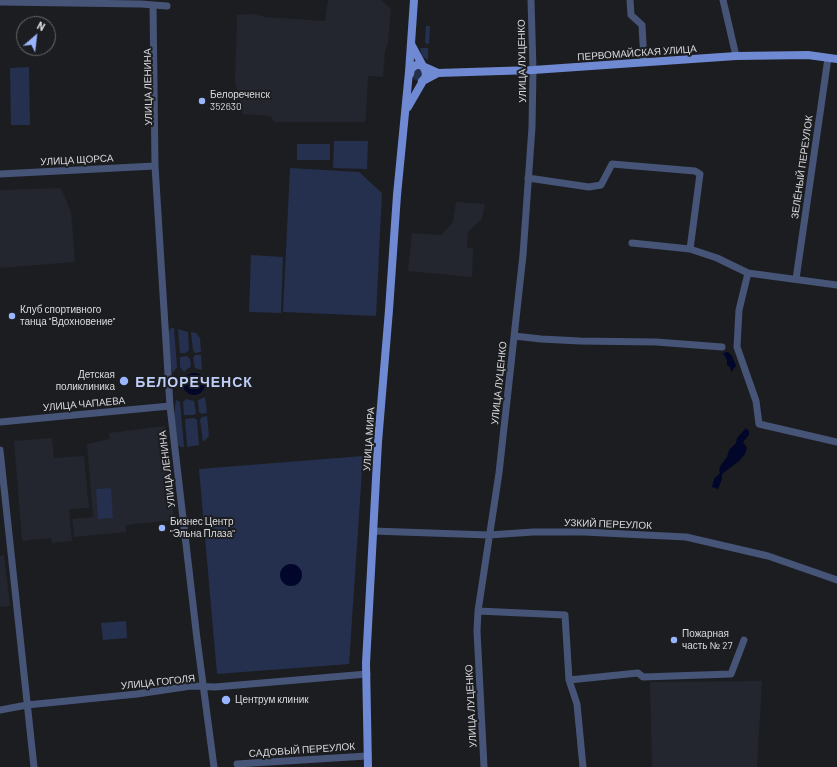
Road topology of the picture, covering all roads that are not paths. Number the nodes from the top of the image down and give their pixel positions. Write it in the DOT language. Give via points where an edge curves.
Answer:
graph roads {
  1 [pos="414,0"];
  2 [pos="531,0"];
  3 [pos="630,0"];
  4 [pos="723,0"];
  5 [pos="44,1"];
  6 [pos="0,2"];
  7 [pos="155,5"];
  8 [pos="167,6"];
  9 [pos="411,44"];
  10 [pos="736,56"];
  11 [pos="828,58"];
  12 [pos="837,59"];
  13 [pos="644,62"];
  14 [pos="423,66"];
  15 [pos="533,70"];
  16 [pos="410,72"];
  17 [pos="438,73"];
  18 [pos="423,80"];
  19 [pos="405,113"];
  20 [pos="155,166"];
  21 [pos="0,174"];
  22 [pos="528,178"];
  23 [pos="632,243"];
  24 [pos="690,249"];
  25 [pos="748,273"];
  26 [pos="796,279"];
  27 [pos="837,285"];
  28 [pos="514,336"];
  29 [pos="722,347"];
  30 [pos="170,406"];
  31 [pos="0,422"];
  32 [pos="837,442"];
  33 [pos="0,450"];
  34 [pos="373,531"];
  35 [pos="489,535"];
  36 [pos="837,580"];
  37 [pos="478,611"];
  38 [pos="744,640"];
  39 [pos="367,674"];
  40 [pos="569,680"];
  41 [pos="203,687"];
  42 [pos="27,705"];
  43 [pos="0,710"];
  44 [pos="368,756"];
  45 [pos="237,764"];
  46 [pos="34,767"];
  47 [pos="214,767"];
  48 [pos="368,767"];
  49 [pos="484,767"];
  50 [pos="582,767"];
  1 -- 9 [label="main road, УЛИЦА МИРА"];
  2 -- 15 [label="street, УЛИЦА ЛУЦЕНКО"];
  3 -- 13 [label="street" via="631,15 642,25"];
  4 -- 10 [label="street"];
  5 -- 6 [label="street"];
  5 -- 7 [label="street"];
  7 -- 8 [label="street"];
  7 -- 20 [label="street, УЛИЦА ЛЕНИНА"];
  9 -- 14 [label="main road"];
  9 -- 16 [label="main road, УЛИЦА МИРА"];
  10 -- 11 [label="main road, ПЕРВОМАЙСКАЯ УЛИЦА" via="808,55"];
  10 -- 13 [label="main road, ПЕРВОМАЙСКАЯ УЛИЦА"];
  11 -- 12 [label="main road, ПЕРВОМАЙСКАЯ УЛИЦА"];
  11 -- 26 [label="street, ЗЕЛЁНЫЙ ПЕРЕУЛОК"];
  13 -- 15 [label="main road, ПЕРВОМАЙСКАЯ УЛИЦА"];
  14 -- 16 [label="main road" via="416,65"];
  14 -- 17 [label="main road, ПЕРВОМАЙСКАЯ УЛИЦА"];
  14 -- 18 [label="main road" via="426,74"];
  15 -- 17 [label="main road, ПЕРВОМАЙСКАЯ УЛИЦА"];
  15 -- 22 [label="street, УЛИЦА ЛУЦЕНКО"];
  16 -- 18 [label="main road" via="415,82"];
  16 -- 19 [label="main road, УЛИЦА МИРА"];
  17 -- 18 [label="main road, ПЕРВОМАЙСКАЯ УЛИЦА"];
  18 -- 19 [label="main road, УЛИЦА МИРА"];
  19 -- 34 [label="main road, УЛИЦА МИРА"];
  20 -- 21 [label="street, УЛИЦА ЩОРСА"];
  20 -- 30 [label="street, УЛИЦА ЛЕНИНА"];
  22 -- 24 [label="street" via="589,187 600,184 612,164 695,171 700,174"];
  22 -- 28 [label="street, УЛИЦА ЛУЦЕНКО"];
  23 -- 24 [label="street"];
  24 -- 25 [label="street" via="718,258"];
  25 -- 26 [label="street"];
  25 -- 32 [label="street" via="734,347 756,401 759,424"];
  26 -- 27 [label="street"];
  28 -- 29 [label="street"];
  28 -- 35 [label="street, УЛИЦА ЛУЦЕНКО" via="499,473"];
  30 -- 31 [label="street, УЛИЦА ЧАПАЕВА"];
  30 -- 41 [label="street, УЛИЦА ЛЕНИНА"];
  33 -- 42 [label="street"];
  34 -- 35 [label="street, УЗКИЙ ПЕРЕУЛОК"];
  34 -- 39 [label="main road, УЛИЦА МИРА"];
  35 -- 36 [label="street, УЗКИЙ ПЕРЕУЛОК" via="577,532 686,536 768,556"];
  35 -- 37 [label="street, УЛИЦА ЛУЦЕНКО"];
  37 -- 40 [label="street" via="565,615"];
  37 -- 49 [label="street, УЛИЦА ЛУЦЕНКО"];
  38 -- 40 [label="street" via="731,674 643,676 638,673"];
  39 -- 41 [label="street, УЛИЦА ГОГОЛЯ"];
  39 -- 44 [label="main road, УЛИЦА МИРА"];
  40 -- 50 [label="street" via="577,704"];
  41 -- 42 [label="street, УЛИЦА ГОГОЛЯ" via="191,686"];
  41 -- 47 [label="street, УЛИЦА ЛЕНИНА"];
  42 -- 43 [label="street, УЛИЦА ГОГОЛЯ"];
  42 -- 46 [label="street"];
  44 -- 45 [label="street, САДОВЫЙ ПЕРЕУЛОК"];
  44 -- 48 [label="main road, УЛИЦА МИРА"];
}
